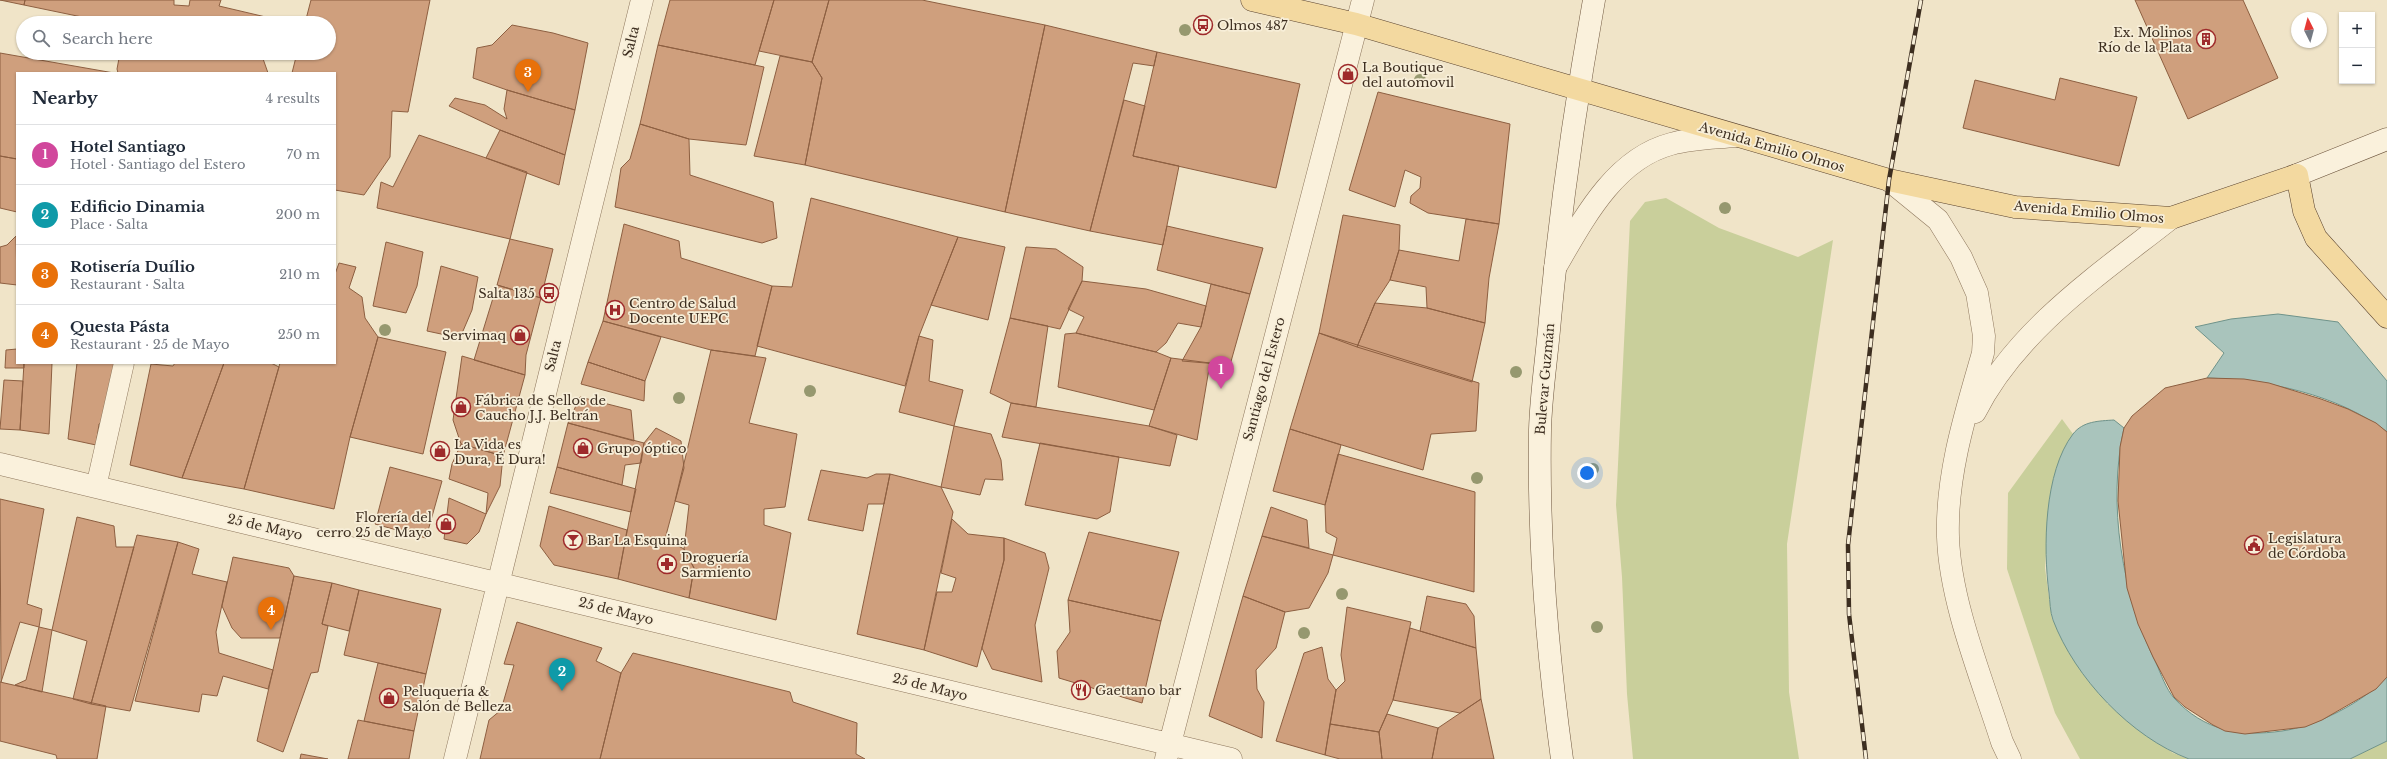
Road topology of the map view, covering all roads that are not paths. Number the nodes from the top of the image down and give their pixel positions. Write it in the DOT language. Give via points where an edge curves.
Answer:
graph roads {
  1 [pos="642,0"];
  2 [pos="1252,0"];
  3 [pos="1363,0"];
  4 [pos="1594,0"];
  5 [pos="1356,24"];
  6 [pos="1578,90"];
  7 [pos="1735,136"];
  8 [pos="2387,140"];
  9 [pos="2297,175"];
  10 [pos="1889,180"];
  11 [pos="2171,218"];
  12 [pos="1555,268"];
  13 [pos="2387,317"];
  14 [pos="124,364"];
  15 [pos="1955,457"];
  16 [pos="0,464"];
  17 [pos="96,487"];
  18 [pos="498,582"];
  19 [pos="1168,752"];
  20 [pos="455,759"];
  21 [pos="1231,759"];
  22 [pos="1562,759"];
  23 [pos="2010,759"];
  1 -- 18 [label="street, Salta"];
  2 -- 5 [label="main road, Avenida Emilio Olmos"];
  3 -- 5 [label="street, Santiago del Estero"];
  4 -- 6 [label="street, Bulevar Guzmán"];
  5 -- 6 [label="main road, Avenida Emilio Olmos"];
  5 -- 19 [label="street, Santiago del Estero"];
  6 -- 7 [label="main road, Avenida Emilio Olmos"];
  6 -- 12 [label="street, Bulevar Guzmán"];
  7 -- 10 [label="main road, Avenida Emilio Olmos"];
  7 -- 12 [label="street" via="1672,143 1656,149 1627,168 1598,199"];
  8 -- 9 [label="street"];
  9 -- 11 [label="main road, Avenida Emilio Olmos"];
  9 -- 13 [label="main road" via="2304,211 2316,238"];
  10 -- 11 [label="main road, Avenida Emilio Olmos" via="2015,207"];
  10 -- 15 [label="street" via="1938,220 1961,257 1977,293 1984,353"];
  11 -- 15 [label="street" via="2035,330 2000,369 1984,394"];
  12 -- 22 [label="street, Bulevar Guzmán" via="1540,428 1540,551 1551,679"];
  14 -- 17 [label="lane"];
  15 -- 23 [label="street" via="1948,538 1953,578 1984,684"];
  16 -- 17 [label="street, 25 de Mayo"];
  17 -- 18 [label="street, 25 de Mayo"];
  18 -- 19 [label="street, 25 de Mayo"];
  18 -- 20 [label="street, Salta"];
  19 -- 21 [label="street, 25 de Mayo"];
}
